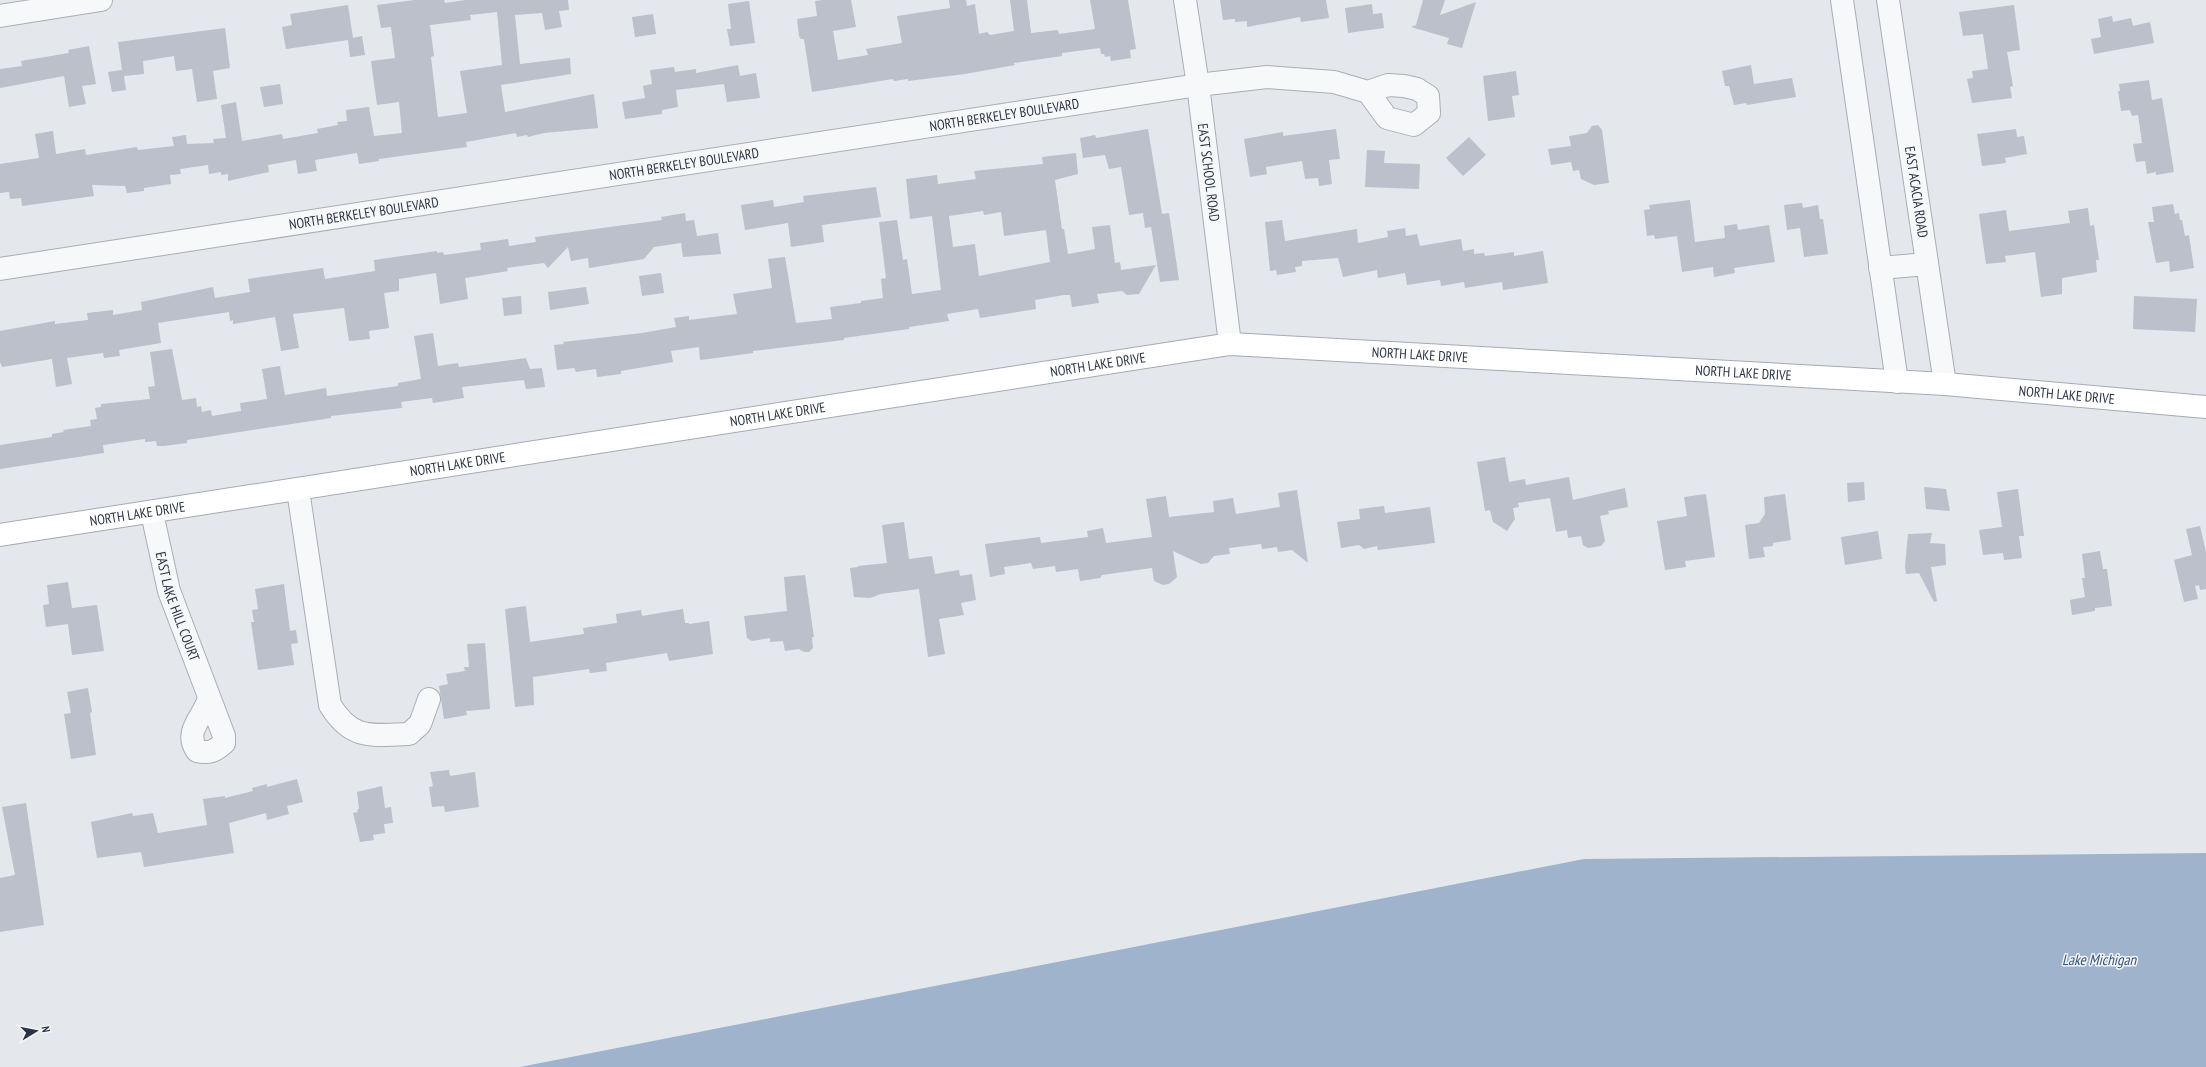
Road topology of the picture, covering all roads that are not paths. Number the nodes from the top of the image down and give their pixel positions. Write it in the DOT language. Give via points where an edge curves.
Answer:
graph roads {
  1 [pos="1185,0"];
  2 [pos="1842,0"];
  3 [pos="1888,0"];
  4 [pos="91,1"];
  5 [pos="0,16"];
  6 [pos="1198,85"];
  7 [pos="1368,92"];
  8 [pos="1927,264"];
  9 [pos="1880,268"];
  10 [pos="0,269"];
  11 [pos="1230,344"];
  12 [pos="1897,382"];
  13 [pos="1945,384"];
  14 [pos="2206,407"];
  15 [pos="298,490"];
  16 [pos="152,513"];
  17 [pos="0,535"];
  18 [pos="209,698"];
  19 [pos="428,699"];
  1 -- 6 [label="street, EAST SCHOOL ROAD"];
  2 -- 9 [label="street"];
  3 -- 8 [label="street, EAST ACACIA ROAD"];
  4 -- 5 [label="street"];
  6 -- 7 [label="street, NORTH BERKELEY BOULEVARD" via="1267,77 1334,82"];
  6 -- 10 [label="street, NORTH BERKELEY BOULEVARD"];
  6 -- 11 [label="street, EAST SCHOOL ROAD"];
  8 -- 9 [label="street"];
  8 -- 13 [label="street, EAST ACACIA ROAD"];
  9 -- 12 [label="street"];
  11 -- 12 [label="main road, NORTH LAKE DRIVE"];
  11 -- 15 [label="main road, NORTH LAKE DRIVE"];
  12 -- 13 [label="main road, NORTH LAKE DRIVE"];
  13 -- 14 [label="main road, NORTH LAKE DRIVE"];
  15 -- 16 [label="main road, NORTH LAKE DRIVE"];
  15 -- 19 [label="street" via="330,705 340,720 366,736 409,734 420,724"];
  16 -- 17 [label="main road, NORTH LAKE DRIVE"];
  16 -- 18 [label="street, EAST LAKE HILL COURT" via="168,591"];
}
